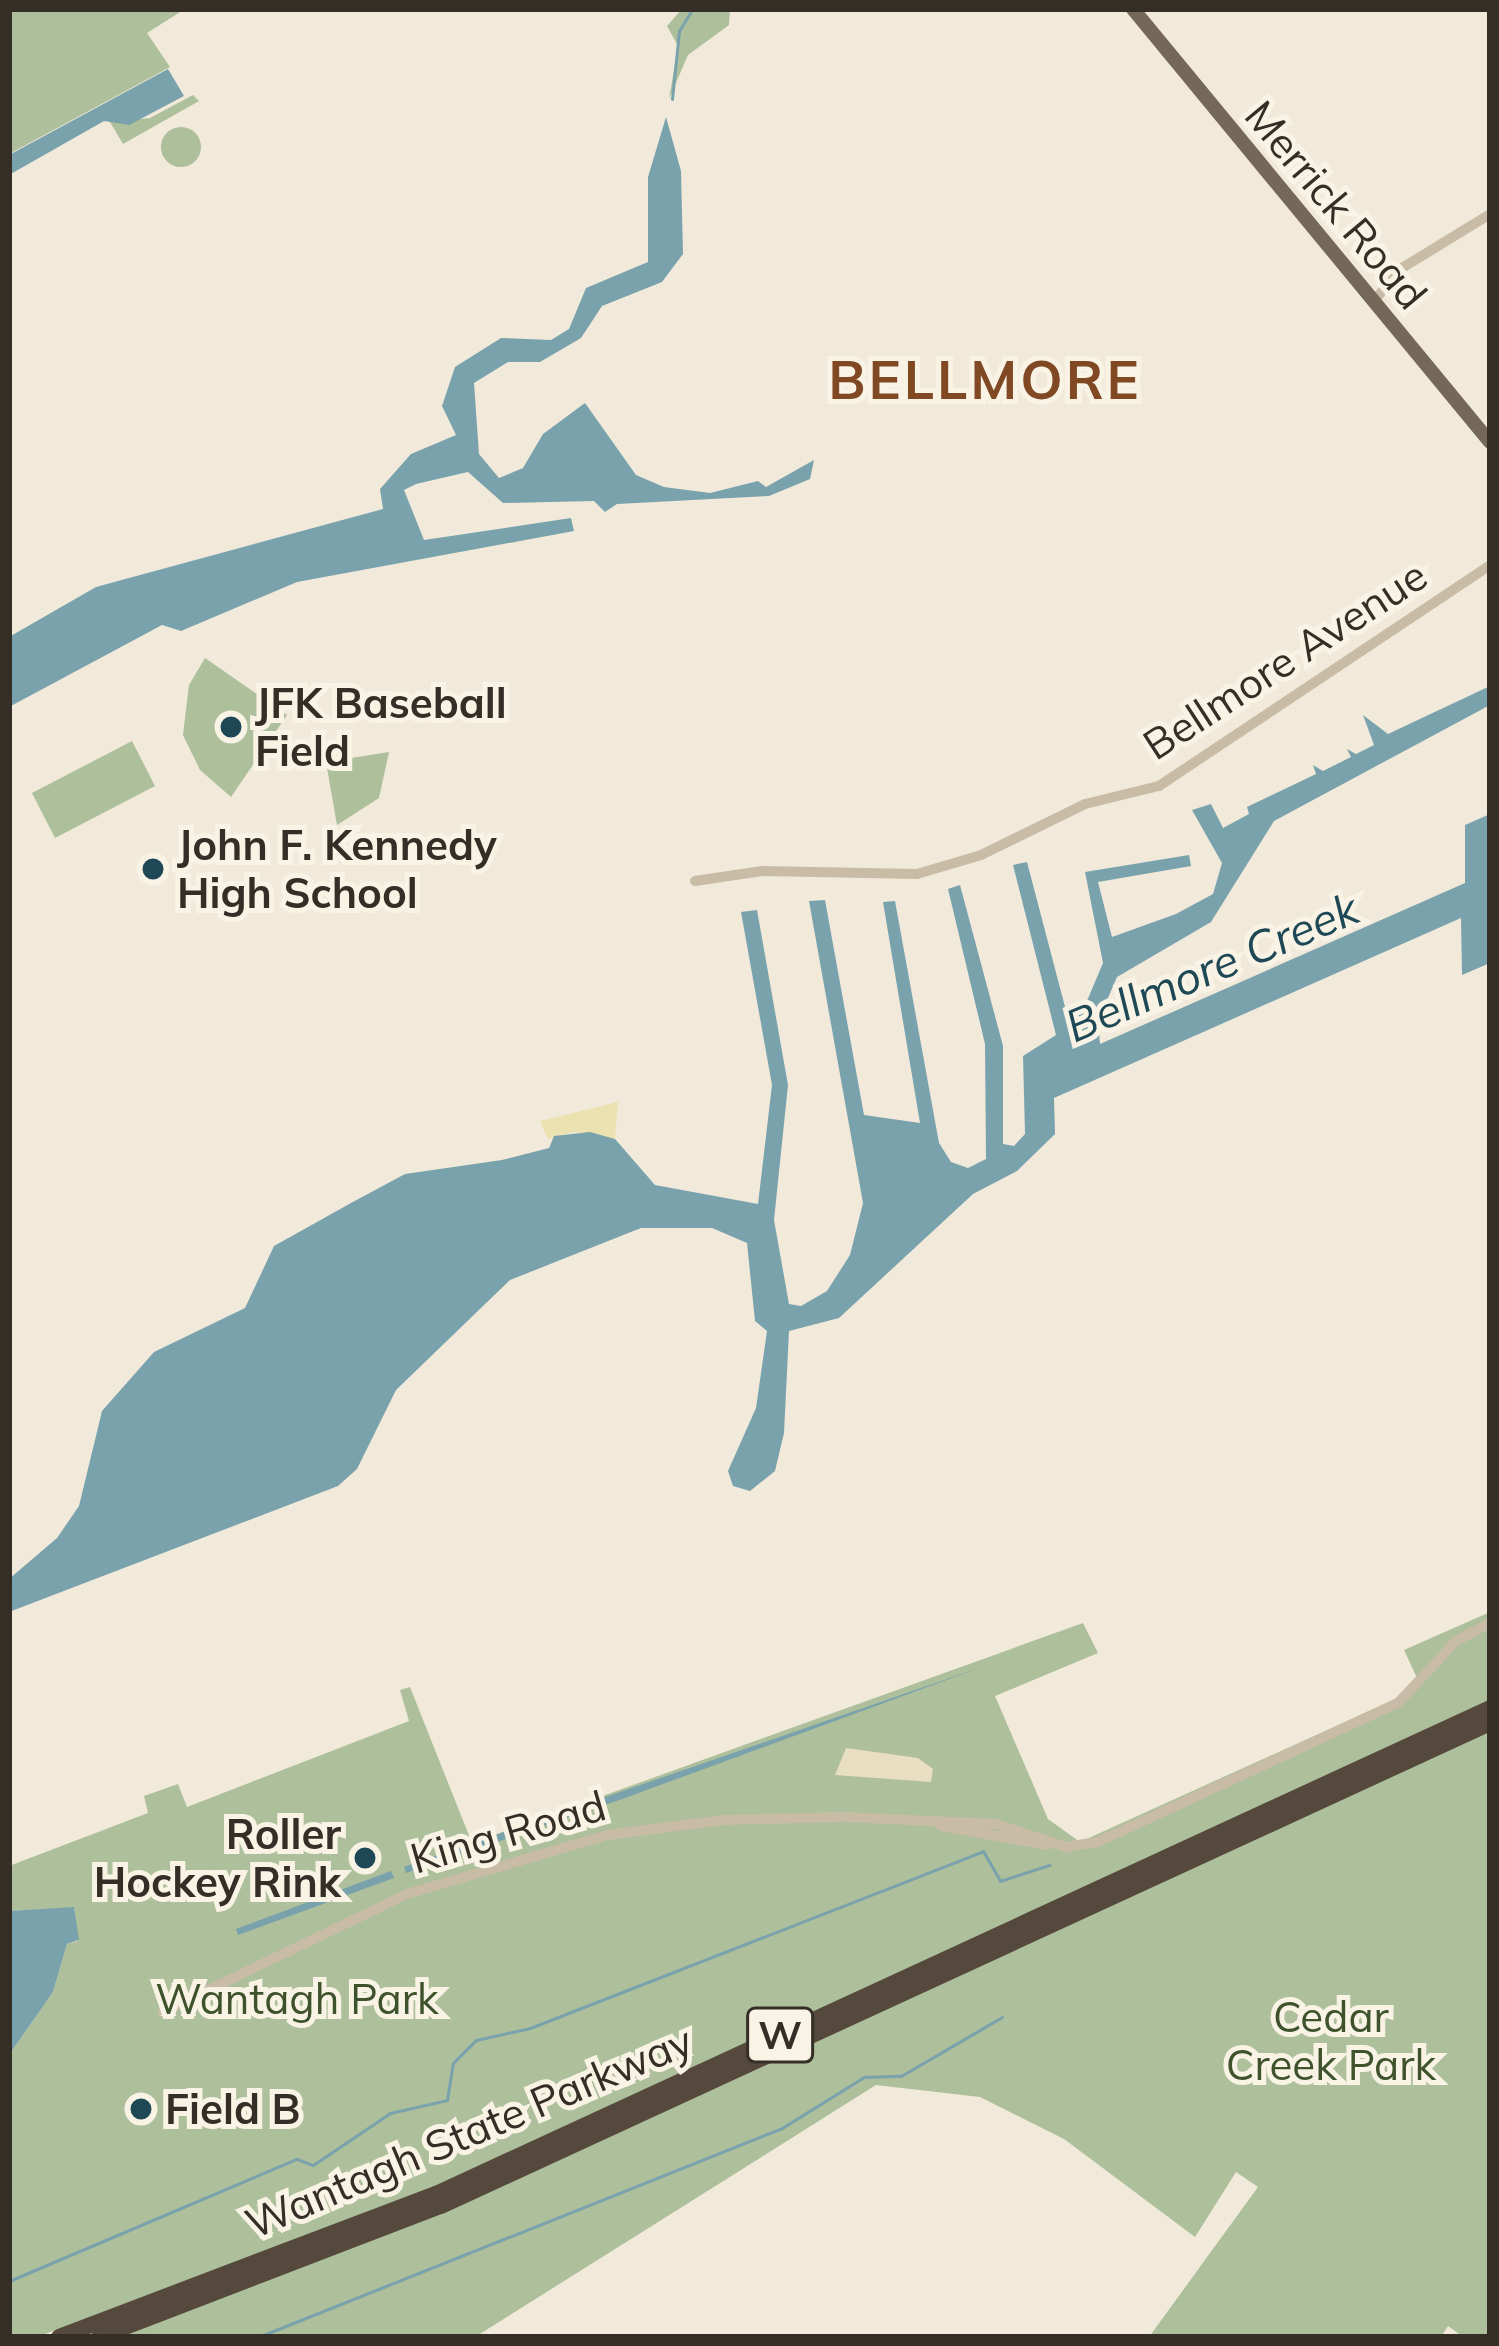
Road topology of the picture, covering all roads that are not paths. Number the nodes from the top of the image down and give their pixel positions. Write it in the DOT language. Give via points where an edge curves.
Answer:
graph roads {
  1 [pos="1133,9"];
  2 [pos="1490,214"];
  3 [pos="1373,302"];
  4 [pos="1490,442"];
  5 [pos="1490,565"];
  6 [pos="695,881"];
  7 [pos="1490,1623"];
  8 [pos="1490,1708"];
  9 [pos="1490,1723"];
  10 [pos="163,2012"];
  11 [pos="59,2337"];
  12 [pos="99,2337"];
  1 -- 3 [label="main road, Merrick Road"];
  2 -- 3 [label="street" via="1402,268"];
  3 -- 4 [label="main road, Merrick Road"];
  5 -- 6 [label="street, Bellmore Avenue" via="1159,786 1085,804 981,855 917,874 752,872"];
  7 -- 10 [label="street, King Road" via="1456,1641 1399,1702 1098,1842 1069,1848 996,1824 897,1820 711,1821 569,1844 390,1901"];
  8 -- 11 [label="highway, Wantagh State Parkway / W" via="436,2194"];
  9 -- 12 [label="highway, Wantagh State Parkway / W" via="433,2210"];
}
